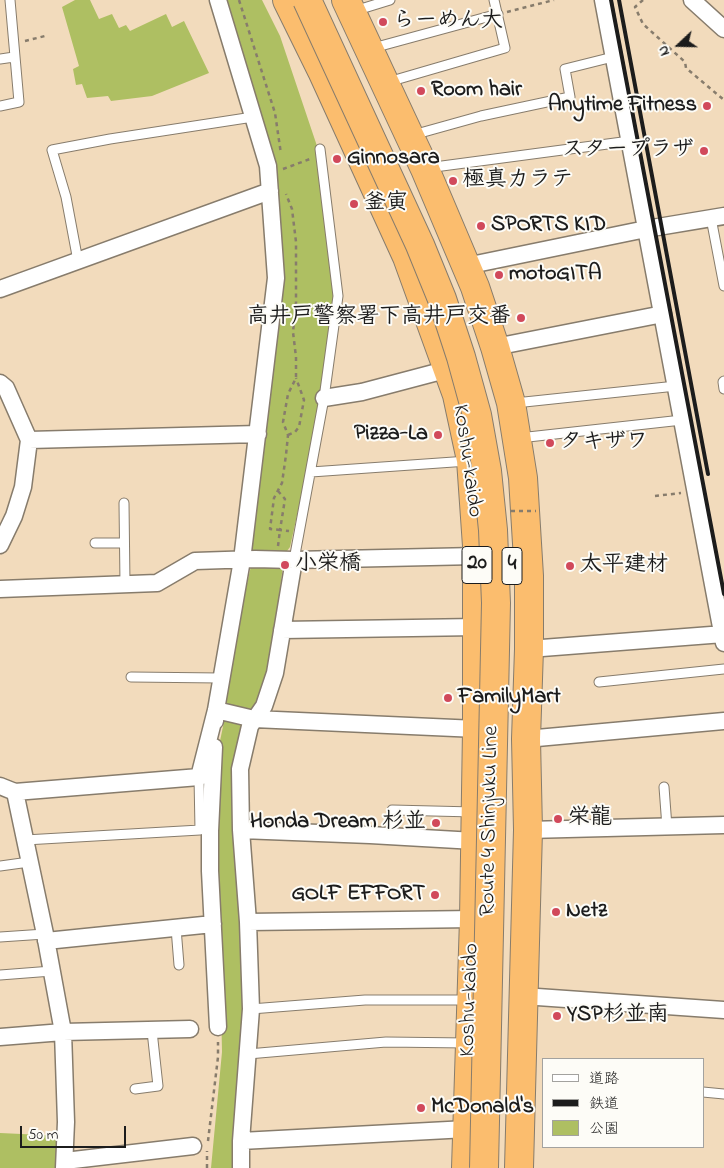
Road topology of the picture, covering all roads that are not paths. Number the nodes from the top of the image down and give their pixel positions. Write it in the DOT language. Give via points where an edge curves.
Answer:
graph roads {
  1 [pos="10,0"];
  2 [pos="218,0"];
  3 [pos="287,0"];
  4 [pos="307,0"];
  5 [pos="326,0"];
  6 [pos="390,0"];
  7 [pos="494,0"];
  8 [pos="602,0"];
  9 [pos="692,0"];
  10 [pos="355,4"];
  11 [pos="498,14"];
  12 [pos="724,29"];
  13 [pos="369,50"];
  14 [pos="14,57"];
  15 [pos="613,57"];
  16 [pos="0,59"];
  17 [pos="396,80"];
  18 [pos="0,106"];
  19 [pos="252,116"];
  20 [pos="420,133"];
  21 [pos="630,141"];
  22 [pos="320,149"];
  23 [pos="425,169"];
  24 [pos="270,191"];
  25 [pos="718,217"];
  26 [pos="646,229"];
  27 [pos="78,261"];
  28 [pos="466,266"];
  29 [pos="724,286"];
  30 [pos="0,289"];
  31 [pos="663,314"];
  32 [pos="495,347"];
  33 [pos="449,369"];
  34 [pos="724,381"];
  35 [pos="0,383"];
  36 [pos="676,386"];
  37 [pos="724,389"];
  38 [pos="324,398"];
  39 [pos="511,403"];
  40 [pos="682,420"];
  41 [pos="258,434"];
  42 [pos="517,438"];
  43 [pos="29,440"];
  44 [pos="471,460"];
  45 [pos="311,472"];
  46 [pos="124,503"];
  47 [pos="95,543"];
  48 [pos="124,543"];
  49 [pos="0,545"];
  50 [pos="476,556"];
  51 [pos="242,560"];
  52 [pos="294,560"];
  53 [pos="125,584"];
  54 [pos="0,589"];
  55 [pos="477,627"];
  56 [pos="282,630"];
  57 [pos="723,637"];
  58 [pos="529,649"];
  59 [pos="724,670"];
  60 [pos="130,677"];
  61 [pos="220,678"];
  62 [pos="599,682"];
  63 [pos="216,710"];
  64 [pos="254,719"];
  65 [pos="724,721"];
  66 [pos="477,728"];
  67 [pos="526,739"];
  68 [pos="199,777"];
  69 [pos="664,787"];
  70 [pos="8,789"];
  71 [pos="476,812"];
  72 [pos="724,826"];
  73 [pos="667,827"];
  74 [pos="241,830"];
  75 [pos="528,830"];
  76 [pos="391,836"];
  77 [pos="25,840"];
  78 [pos="475,841"];
  79 [pos="29,862"];
  80 [pos="0,866"];
  81 [pos="474,919"];
  82 [pos="248,922"];
  83 [pos="213,924"];
  84 [pos="176,928"];
  85 [pos="0,938"];
  86 [pos="46,938"];
  87 [pos="179,965"];
  88 [pos="52,971"];
  89 [pos="0,975"];
  90 [pos="523,996"];
  91 [pos="470,1000"];
  92 [pos="251,1009"];
  93 [pos="724,1010"];
  94 [pos="218,1027"];
  95 [pos="190,1029"];
  96 [pos="152,1031"];
  97 [pos="63,1032"];
  98 [pos="0,1037"];
  99 [pos="469,1043"];
  100 [pos="248,1054"];
  101 [pos="135,1089"];
  102 [pos="704,1092"];
  103 [pos="724,1094"];
  104 [pos="467,1129"];
  105 [pos="241,1141"];
  106 [pos="193,1146"];
  107 [pos="65,1164"];
  108 [pos="240,1168"];
  109 [pos="466,1168"];
  110 [pos="484,1168"];
  111 [pos="501,1168"];
  112 [pos="519,1168"];
  1 -- 14 [label="lane"];
  2 -- 19 [label="street"];
  3 -- 33 [label="highway, Koshu-kaido / 20" via="407,257"];
  4 -- 110 [label="highway, Route 4 Shinjuku Line / 4, bridge" via="442,299 472,396 487,471 496,603"];
  5 -- 111 [label="highway, Route 4 Shinjuku Line / 4" via="458,292 484,369 505,468 514,600"];
  6 -- 10 [label="lane"];
  7 -- 11 [label="lane"];
  8 -- 15 [label="street"];
  9 -- 12 [label="street"];
  10 -- 13 [label="highway"];
  11 -- 13 [label="lane"];
  11 -- 17 [label="lane" via="505,48"];
  13 -- 23 [label="highway"];
  14 -- 16 [label="lane"];
  14 -- 18 [label="lane" via="19,102"];
  15 -- 20 [label="lane" via="565,69 570,97"];
  15 -- 21 [label="street"];
  19 -- 24 [label="street" via="268,166"];
  19 -- 27 [label="lane" via="52,150 66,197"];
  21 -- 23 [label="lane"];
  21 -- 26 [label="street"];
  22 -- 38 [label="lane" via="338,296"];
  23 -- 28 [label="highway"];
  24 -- 27 [label="street"];
  24 -- 41 [label="street" via="276,278"];
  25 -- 26 [label="street"];
  25 -- 29 [label="lane"];
  26 -- 28 [label="street"];
  26 -- 31 [label="street"];
  27 -- 30 [label="street"];
  28 -- 32 [label="highway"];
  31 -- 32 [label="street"];
  31 -- 36 [label="street"];
  32 -- 39 [label="highway"];
  33 -- 38 [label="street" via="362,392"];
  33 -- 44 [label="highway, Koshu-kaido / 20"];
  34 -- 37 [label="lane"];
  35 -- 43 [label="street" via="6,388"];
  36 -- 39 [label="lane"];
  36 -- 40 [label="street"];
  38 -- 45 [label="lane"];
  39 -- 42 [label="highway"];
  40 -- 42 [label="lane"];
  40 -- 57 [label="street"];
  41 -- 43 [label="street"];
  41 -- 51 [label="street"];
  42 -- 58 [label="highway" via="529,576"];
  43 -- 49 [label="street" via="23,487"];
  44 -- 45 [label="lane"];
  44 -- 50 [label="highway, Koshu-kaido / 20"];
  45 -- 52 [label="lane"];
  46 -- 48 [label="lane"];
  47 -- 48 [label="lane"];
  48 -- 53 [label="lane"];
  50 -- 52 [label="street"];
  50 -- 55 [label="highway, Koshu-kaido / 20"];
  51 -- 52 [label="street"];
  51 -- 53 [label="street" via="195,562 156,584"];
  51 -- 61 [label="street"];
  52 -- 56 [label="street"];
  53 -- 54 [label="street"];
  55 -- 56 [label="street"];
  55 -- 66 [label="highway, Koshu-kaido / 20"];
  56 -- 64 [label="street" via="275,673 264,706"];
  57 -- 58 [label="street"];
  58 -- 67 [label="highway"];
  59 -- 62 [label="lane"];
  60 -- 61 [label="lane"];
  61 -- 63 [label="street"];
  63 -- 64 [label="street"];
  63 -- 68 [label="street"];
  63 -- 83 [label="street" via="210,831"];
  64 -- 66 [label="street"];
  64 -- 74 [label="street" via="240,770"];
  65 -- 67 [label="street"];
  66 -- 71 [label="highway, Koshu-kaido / 20"];
  67 -- 75 [label="highway"];
  68 -- 70 [label="street"];
  68 -- 77 [label="lane" via="200,830"];
  69 -- 73 [label="lane"];
  70 -- 77 [label="street"];
  71 -- 76 [label="lane" via="392,810"];
  71 -- 78 [label="highway, Koshu-kaido / 20"];
  72 -- 73 [label="street"];
  73 -- 75 [label="street"];
  74 -- 76 [label="street"];
  74 -- 82 [label="street"];
  75 -- 90 [label="highway"];
  76 -- 78 [label="street"];
  77 -- 79 [label="street"];
  78 -- 81 [label="highway, Koshu-kaido / 20"];
  79 -- 80 [label="lane"];
  79 -- 86 [label="street"];
  81 -- 82 [label="street"];
  81 -- 91 [label="highway, Koshu-kaido / 20"];
  82 -- 92 [label="street"];
  83 -- 84 [label="street"];
  83 -- 94 [label="street"];
  84 -- 86 [label="street"];
  84 -- 87 [label="lane"];
  85 -- 86 [label="lane"];
  86 -- 88 [label="street"];
  88 -- 89 [label="lane"];
  88 -- 97 [label="street"];
  90 -- 93 [label="street"];
  90 -- 112 [label="highway"];
  91 -- 92 [label="lane" via="365,1000"];
  91 -- 99 [label="highway, Koshu-kaido / 20"];
  92 -- 100 [label="street"];
  95 -- 96 [label="street"];
  96 -- 97 [label="street"];
  96 -- 101 [label="lane" via="158,1086"];
  97 -- 98 [label="street"];
  97 -- 107 [label="street"];
  99 -- 100 [label="lane" via="386,1042"];
  99 -- 104 [label="highway, Koshu-kaido / 20"];
  100 -- 105 [label="street"];
  102 -- 103 [label="lane"];
  104 -- 105 [label="street"];
  104 -- 109 [label="highway, Koshu-kaido / 20"];
  105 -- 108 [label="street"];
  106 -- 107 [label="street"];
}
